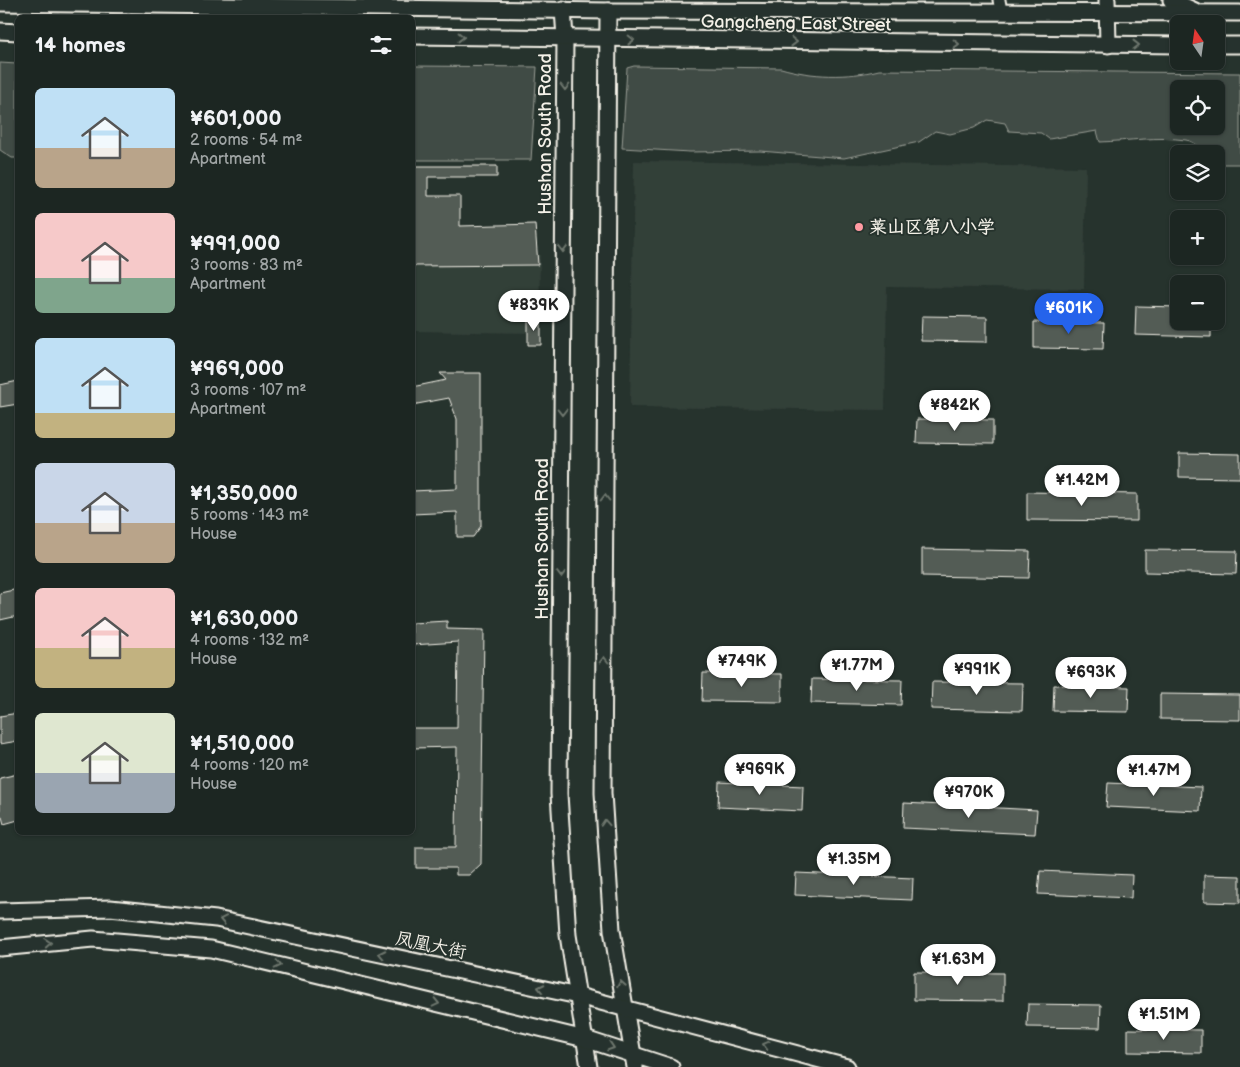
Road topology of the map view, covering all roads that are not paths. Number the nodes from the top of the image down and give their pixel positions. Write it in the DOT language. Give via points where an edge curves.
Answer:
graph roads {
  1 [pos="1040,0"];
  2 [pos="1170,0"];
  3 [pos="0,3"];
  4 [pos="565,4"];
  5 [pos="606,6"];
  6 [pos="1108,6"];
  7 [pos="1000,7"];
  8 [pos="1240,13"];
  9 [pos="1201,14"];
  10 [pos="0,31"];
  11 [pos="15,32"];
  12 [pos="415,36"];
  13 [pos="565,38"];
  14 [pos="608,40"];
  15 [pos="1108,45"];
  16 [pos="1170,45"];
  17 [pos="1225,45"];
  18 [pos="1240,45"];
  19 [pos="0,912"];
  20 [pos="0,948"];
  21 [pos="578,996"];
  22 [pos="625,1008"];
  23 [pos="585,1038"];
  24 [pos="633,1061"];
  25 [pos="590,1067"];
  26 [pos="671,1067"];
  27 [pos="847,1067"];
  1 -- 7 [label="main road"];
  2 -- 9 [label="main road"];
  3 -- 4 [label="main road, Gangcheng East Street"];
  4 -- 5 [label="main road, Gangcheng East Street"];
  4 -- 13 [label="main road, Hushan South Road"];
  5 -- 7 [label="main road, Gangcheng East Street" via="984,11"];
  5 -- 14 [label="main road"];
  6 -- 7 [label="main road, Gangcheng East Street"];
  6 -- 9 [label="main road, Gangcheng East Street"];
  6 -- 15 [label="main road"];
  8 -- 9 [label="main road, Gangcheng East Street"];
  10 -- 11 [label="main road"];
  12 -- 13 [label="main road, Gangcheng East Street, one-way"];
  13 -- 14 [label="main road, Gangcheng East Street"];
  13 -- 21 [label="main road, Hushan South Road, one-way" via="559,794 568,935"];
  14 -- 15 [label="main road, Gangcheng East Street, one-way"];
  22 -- 14 [label="main road, one-way" via="612,930 603,793"];
  15 -- 16 [label="main road, Gangcheng East Street, one-way"];
  17 -- 18 [label="main road"];
  21 -- 19 [label="main road, 凤凰大街, one-way" via="216,919 110,908"];
  20 -- 23 [label="main road, one-way" via="93,939 211,949"];
  21 -- 22 [label="main road, 凤凰大街"];
  21 -- 23 [label="main road, Hushan South Road"];
  22 -- 24 [label="main road"];
  27 -- 22 [label="main road, 凤凰大街, one-way"];
  23 -- 24 [label="main road, one-way"];
  23 -- 25 [label="main road, Hushan South Road"];
  24 -- 26 [label="main road"];
}
